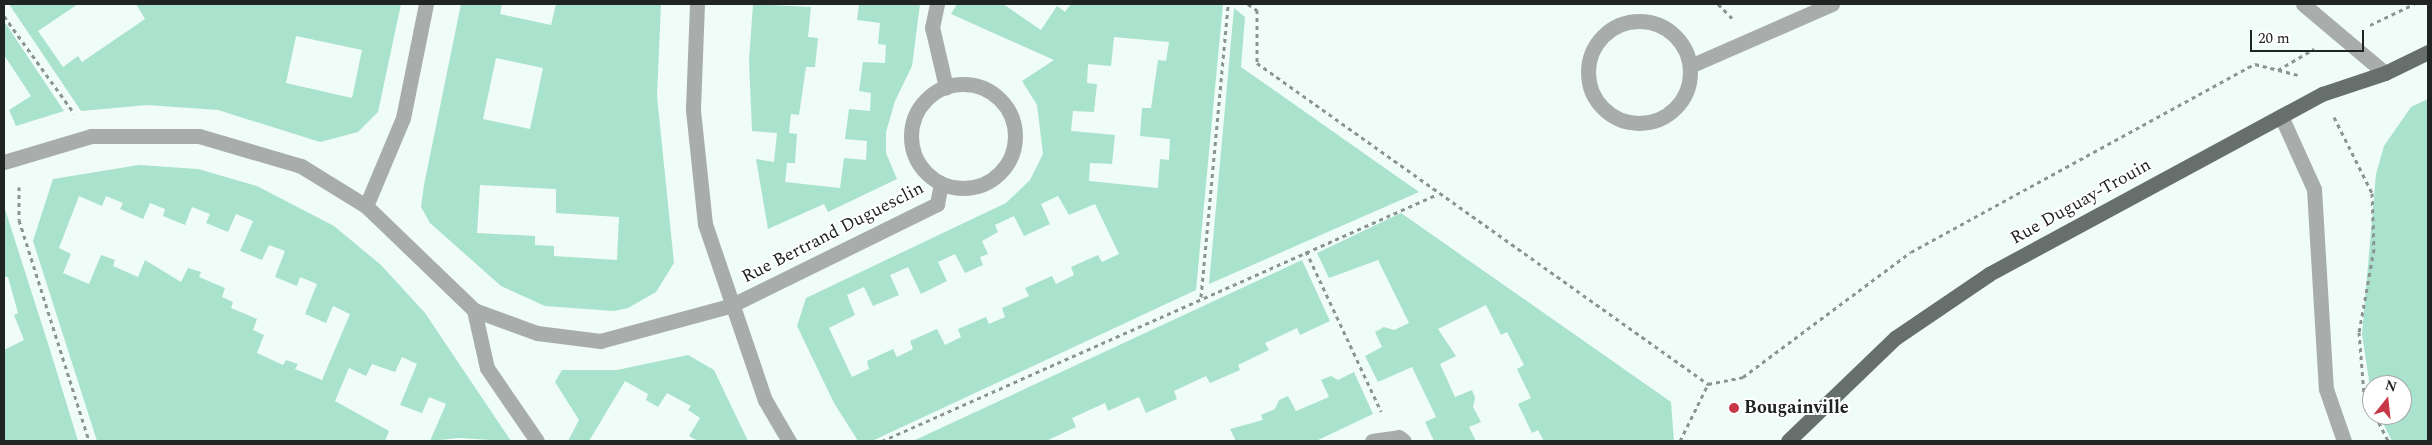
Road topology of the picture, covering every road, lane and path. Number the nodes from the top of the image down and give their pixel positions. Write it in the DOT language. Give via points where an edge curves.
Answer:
graph roads {
  1 [pos="426,4"];
  2 [pos="697,4"];
  3 [pos="937,4"];
  4 [pos="1228,4"];
  5 [pos="1248,4"];
  6 [pos="1832,4"];
  7 [pos="2303,4"];
  8 [pos="2414,4"];
  9 [pos="4,16"];
  10 [pos="2366,27"];
  11 [pos="2316,47"];
  12 [pos="2428,52"];
  13 [pos="1690,66"];
  14 [pos="2278,70"];
  15 [pos="2385,73"];
  16 [pos="946,87"];
  17 [pos="2322,94"];
  18 [pos="2281,116"];
  19 [pos="91,136"];
  20 [pos="19,154"];
  21 [pos="4,162"];
  22 [pos="942,184"];
  23 [pos="1438,194"];
  24 [pos="366,206"];
  25 [pos="1306,251"];
  26 [pos="1201,297"];
  27 [pos="730,306"];
  28 [pos="474,310"];
  29 [pos="2362,375"];
  30 [pos="1708,384"];
  31 [pos="2380,425"];
  32 [pos="1399,439"];
  33 [pos="89,441"];
  34 [pos="537,441"];
  35 [pos="789,441"];
  36 [pos="882,441"];
  37 [pos="1372,441"];
  38 [pos="1680,441"];
  39 [pos="1788,441"];
  40 [pos="2344,441"];
  41 [pos="2388,441"];
  1 -- 24 [label="street" via="403,118"];
  2 -- 27 [label="street, Rue Bertrand Duguesclin" via="693,110 705,224"];
  3 -- 16 [label="street" via="932,27"];
  4 -- 26 [label="path"];
  5 -- 23 [label="path" via="1256,10 1257,63"];
  6 -- 13 [label="street"];
  7 -- 15 [label="street"];
  8 -- 10 [label="path"];
  9 -- 19 [label="path"];
  11 -- 14 [label="path"];
  12 -- 15 [label="main road, Rue Duguay-Trouin"];
  13 -- 13 [label="street" via="1674,34 1642,20 1608,30 1596,43 1587,78 1601,107 1613,117 1645,124 1675,110 1690,82"];
  14 -- 17 [label="path" via="2309,78"];
  14 -- 30 [label="path" via="2255,64 2041,179 1911,252 1743,378"];
  15 -- 17 [label="main road, Rue Duguay-Trouin"];
  16 -- 22 [label="street, Rue Bertrand Duguesclin" via="924,100 910,130 917,162"];
  16 -- 22 [label="street, Rue Bertrand Duguesclin" via="969,84 985,88 1010,113 1015,131 1006,165 993,178 959,188"];
  17 -- 18 [label="main road, Rue Duguay-Trouin"];
  17 -- 29 [label="path" via="2372,193 2374,249 2359,332"];
  18 -- 39 [label="main road, Rue Duguay-Trouin" via="1989,274 1895,338"];
  18 -- 40 [label="street" via="2314,189 2326,388"];
  19 -- 20 [label="street"];
  19 -- 24 [label="street" via="199,136 301,166"];
  20 -- 21 [label="street"];
  20 -- 33 [label="path" via="19,220"];
  22 -- 27 [label="street, Rue Bertrand Duguesclin" via="937,204"];
  23 -- 25 [label="path"];
  23 -- 30 [label="path"];
  24 -- 28 [label="street"];
  25 -- 26 [label="path"];
  25 -- 32 [label="path"];
  26 -- 36 [label="path"];
  27 -- 28 [label="street" via="600,341 537,333"];
  27 -- 35 [label="street, Rue Bertrand Duguesclin" via="765,400"];
  28 -- 34 [label="street" via="487,368"];
  30 -- 38 [label="path"];
  31 -- 41 [label="path"];
  32 -- 37 [label="street"];
}
